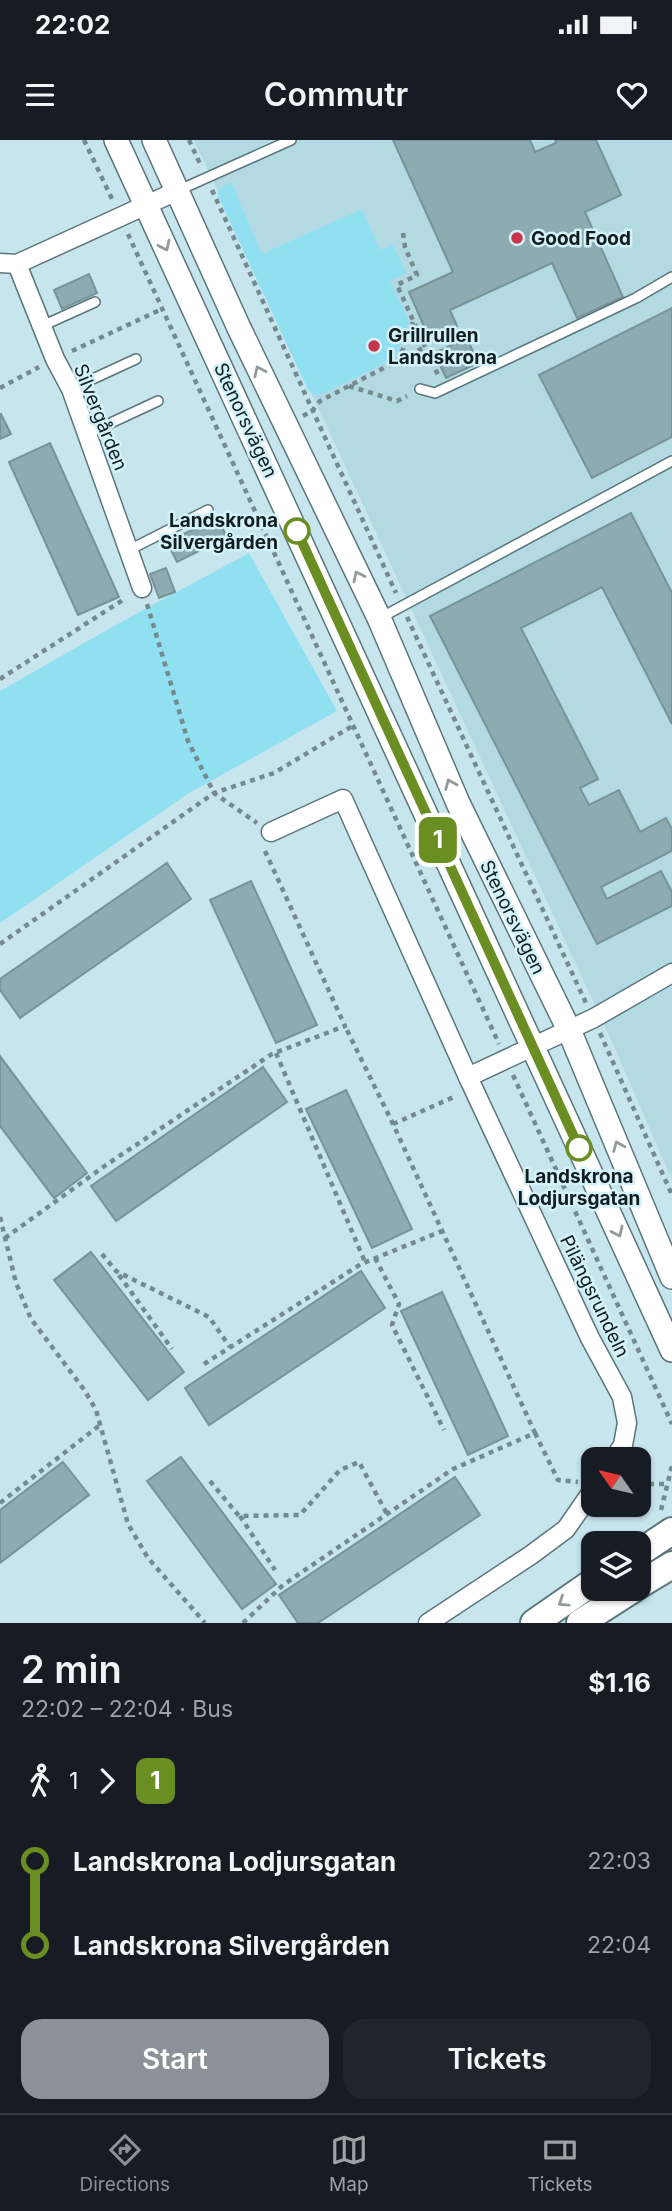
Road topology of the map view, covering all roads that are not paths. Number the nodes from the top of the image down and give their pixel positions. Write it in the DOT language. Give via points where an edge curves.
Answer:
graph roads {
  1 [pos="116,140"];
  2 [pos="154,140"];
  3 [pos="291,140"];
  4 [pos="177,191"];
  5 [pos="146,205"];
  6 [pos="9,263"];
  7 [pos="672,277"];
  8 [pos="95,302"];
  9 [pos="42,326"];
  10 [pos="136,359"];
  11 [pos="420,389"];
  12 [pos="71,390"];
  13 [pos="158,401"];
  14 [pos="87,434"];
  15 [pos="672,461"];
  16 [pos="208,510"];
  17 [pos="129,550"];
  18 [pos="142,587"];
  19 [pos="379,618"];
  20 [pos="271,832"];
  21 [pos="672,973"];
  22 [pos="569,1030"];
  23 [pos="532,1046"];
  24 [pos="470,1082"];
  25 [pos="672,1277"];
  26 [pos="672,1350"];
  27 [pos="622,1447"];
  28 [pos="581,1498"];
  29 [pos="670,1533"];
  30 [pos="651,1545"];
  31 [pos="672,1565"];
  32 [pos="651,1578"];
  33 [pos="581,1590"];
  34 [pos="614,1601"];
  35 [pos="428,1623"];
  36 [pos="534,1623"];
  37 [pos="580,1623"];
  1 -- 5 [label="street, Stenorsvägen"];
  2 -- 4 [label="street, Stenorsvägen"];
  3 -- 4 [label="lane"];
  4 -- 5 [label="street, Silvergården"];
  19 -- 4 [label="street, Stenorsvägen, one-way"];
  5 -- 6 [label="street, Silvergården"];
  5 -- 23 [label="street, Stenorsvägen, one-way"];
  6 -- 9 [label="street, Silvergården"];
  7 -- 11 [label="lane" via="636,299 435,393"];
  8 -- 9 [label="lane"];
  9 -- 12 [label="street, Silvergården"];
  10 -- 12 [label="lane"];
  12 -- 14 [label="street, Silvergården"];
  13 -- 14 [label="lane"];
  14 -- 17 [label="street, Silvergården"];
  15 -- 19 [label="lane"];
  16 -- 17 [label="lane"];
  17 -- 18 [label="street, Silvergården"];
  22 -- 19 [label="street, Stenorsvägen, one-way" via="458,803"];
  20 -- 24 [label="street, Pilängsrundeln" via="343,799"];
  21 -- 22 [label="street"];
  22 -- 23 [label="street"];
  25 -- 22 [label="street, Stenorsvägen, one-way"];
  23 -- 24 [label="street"];
  23 -- 26 [label="street, Stenorsvägen, one-way"];
  24 -- 27 [label="street, Pilängsrundeln" via="622,1397 627,1423"];
  28 -- 35 [label="street" via="566,1529"];
  29 -- 30 [label="main road"];
  31 -- 32 [label="main road"];
  33 -- 36 [label="main road, one-way"];
  34 -- 37 [label="main road"];
}
